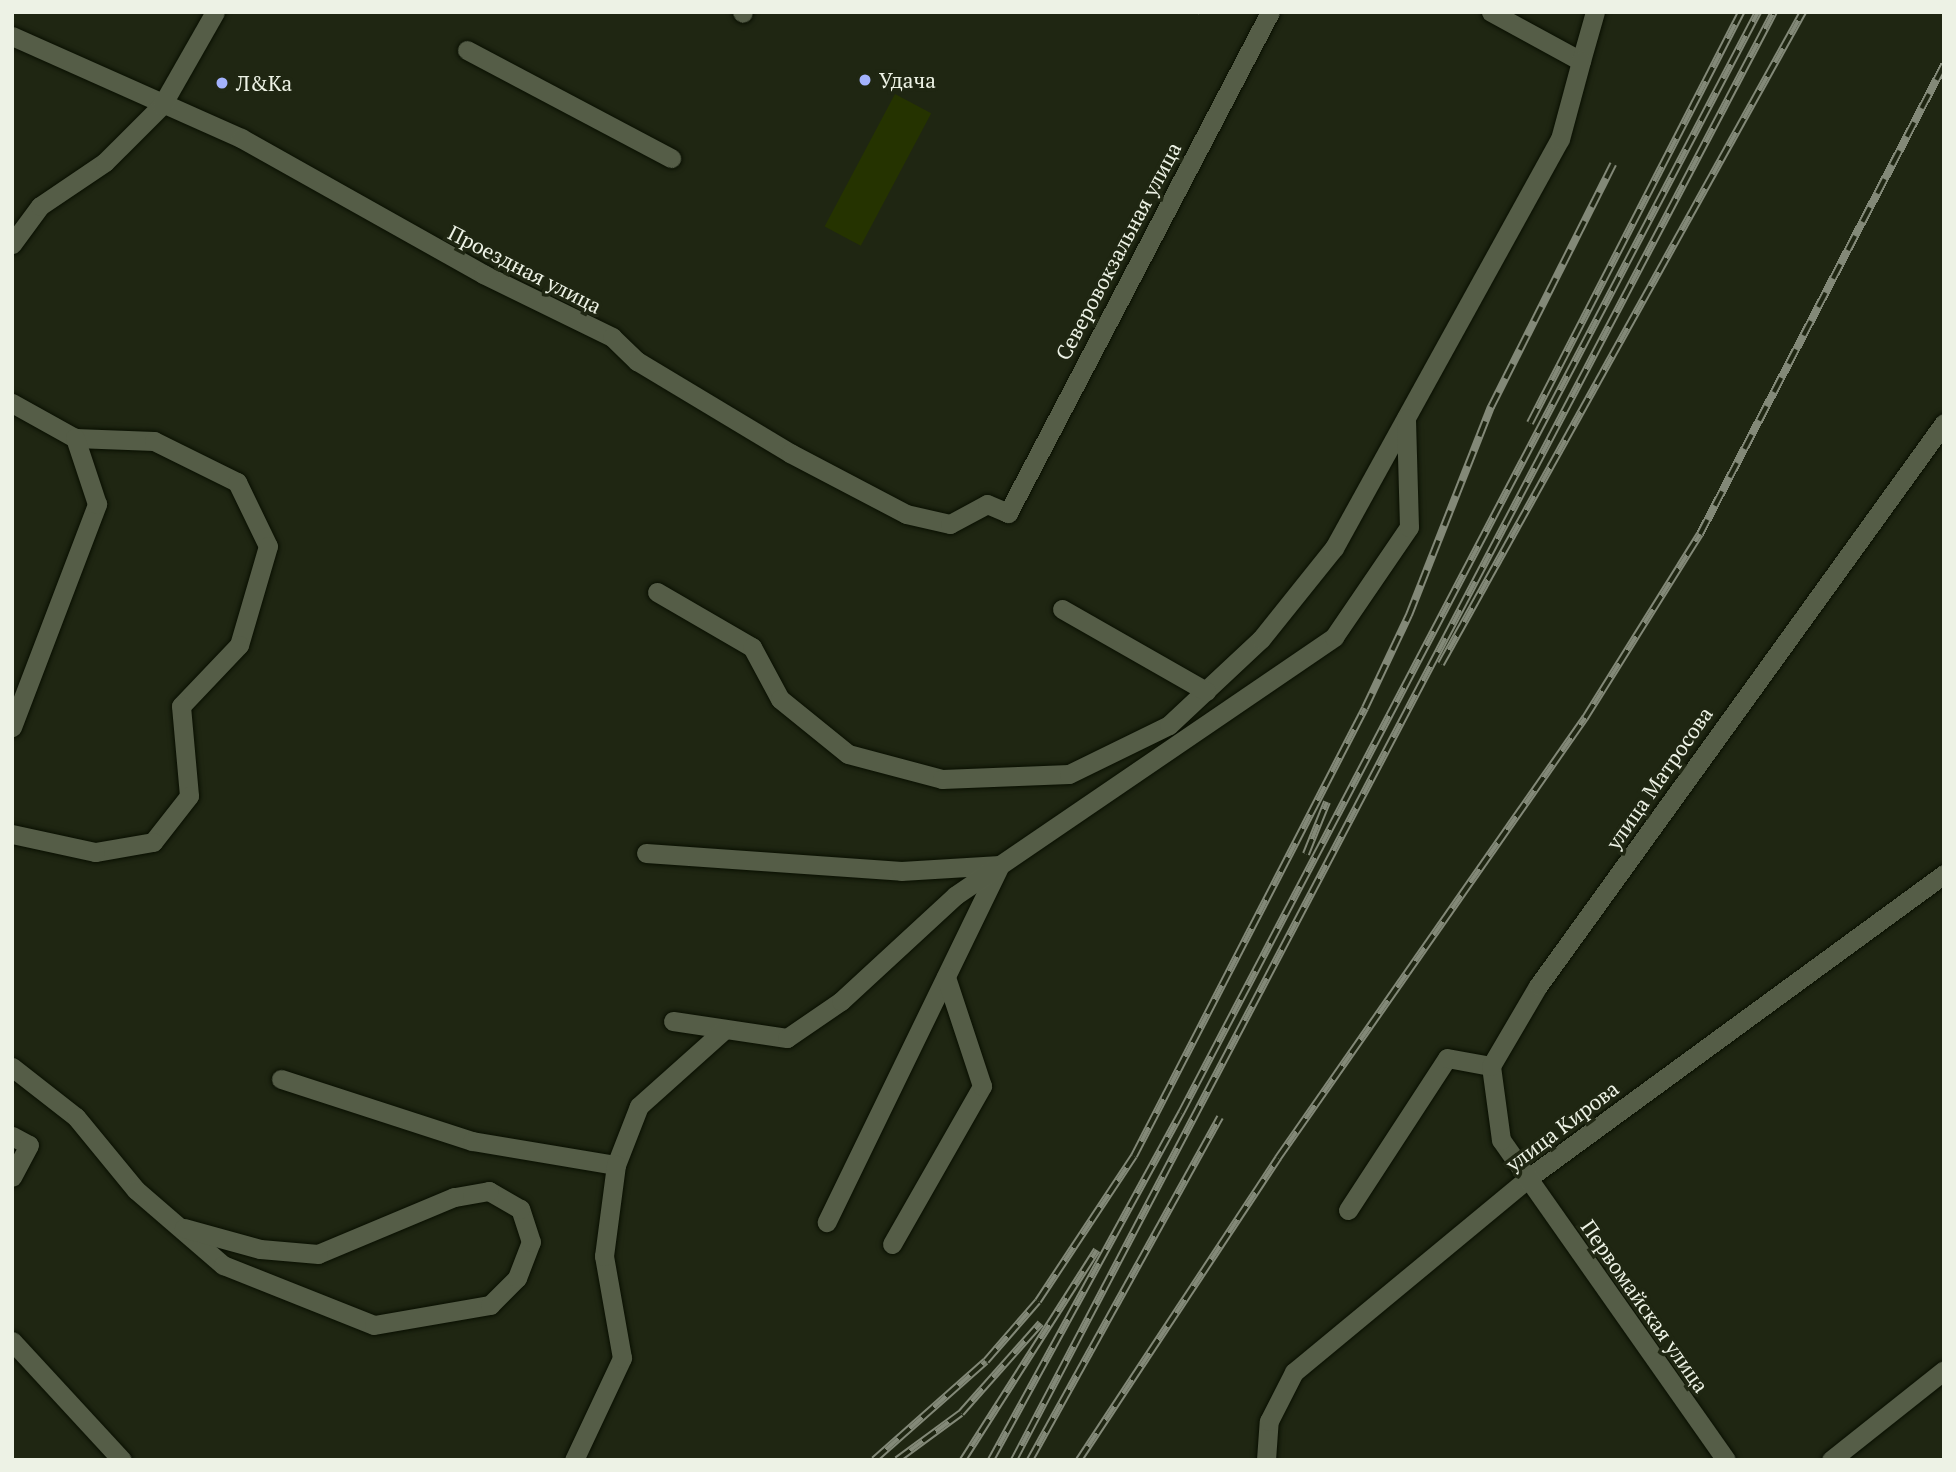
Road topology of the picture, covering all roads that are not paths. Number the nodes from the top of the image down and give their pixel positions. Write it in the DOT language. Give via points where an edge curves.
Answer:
graph roads {
  1 [pos="215,12"];
  2 [pos="1270,12"];
  3 [pos="1491,12"];
  4 [pos="1595,12"];
  5 [pos="12,36"];
  6 [pos="467,50"];
  7 [pos="1581,61"];
  8 [pos="162,105"];
  9 [pos="671,158"];
  10 [pos="12,244"];
  11 [pos="12,403"];
  12 [pos="1406,417"];
  13 [pos="1944,423"];
  14 [pos="75,438"];
  15 [pos="1008,513"];
  16 [pos="657,592"];
  17 [pos="1062,609"];
  18 [pos="1206,691"];
  19 [pos="12,727"];
  20 [pos="12,834"];
  21 [pos="646,853"];
  22 [pos="1000,865"];
  23 [pos="1944,874"];
  24 [pos="946,977"];
  25 [pos="673,1021"];
  26 [pos="725,1029"];
  27 [pos="1491,1066"];
  28 [pos="12,1067"];
  29 [pos="281,1079"];
  30 [pos="21,1141"];
  31 [pos="616,1165"];
  32 [pos="12,1177"];
  33 [pos="1527,1179"];
  34 [pos="1349,1210"];
  35 [pos="827,1222"];
  36 [pos="184,1228"];
  37 [pos="892,1244"];
  38 [pos="12,1341"];
  39 [pos="1944,1370"];
  40 [pos="122,1460"];
  41 [pos="574,1460"];
  42 [pos="1266,1460"];
  43 [pos="1726,1460"];
  44 [pos="1831,1460"];
  1 -- 8 [label="street"];
  2 -- 15 [label="street, Северовокзальная улица"];
  3 -- 7 [label="street"];
  4 -- 7 [label="street"];
  5 -- 8 [label="street, Проездная улица"];
  6 -- 9 [label="street"];
  7 -- 12 [label="street" via="1560,139"];
  8 -- 10 [label="street" via="105,162 40,206"];
  8 -- 15 [label="street, Проездная улица" via="241,138 483,274 612,337 637,361 906,514 950,524 987,504"];
  11 -- 14 [label="street"];
  12 -- 18 [label="street" via="1334,548 1261,639"];
  12 -- 22 [label="street" via="1409,527 1334,637"];
  13 -- 27 [label="street, улица Матросова" via="1538,986"];
  14 -- 19 [label="street" via="97,504"];
  14 -- 20 [label="street" via="154,441 237,482 268,546 239,645 181,706 189,796 153,842 95,852"];
  16 -- 18 [label="street" via="752,647 780,699 848,754 942,779 1069,774 1169,725"];
  17 -- 18 [label="street"];
  21 -- 22 [label="street" via="901,871"];
  22 -- 24 [label="street"];
  22 -- 26 [label="street" via="956,895 841,1001 787,1038"];
  23 -- 33 [label="street, улица Кирова"];
  24 -- 35 [label="street"];
  24 -- 37 [label="street" via="982,1086"];
  25 -- 26 [label="street"];
  26 -- 31 [label="street" via="639,1106"];
  27 -- 33 [label="street" via="1501,1140"];
  27 -- 34 [label="street" via="1447,1058"];
  28 -- 36 [label="street" via="76,1117 136,1190"];
  29 -- 31 [label="street" via="472,1141"];
  30 -- 32 [label="street"];
  31 -- 41 [label="street" via="604,1256 622,1358"];
  33 -- 42 [label="street, улица Кирова" via="1294,1372 1269,1421"];
  33 -- 43 [label="street, Первомайская улица"];
  36 -- 36 [label="street" via="223,1265 374,1325 490,1305 517,1278 531,1242 520,1209 489,1191 454,1197 318,1255 260,1249"];
  38 -- 40 [label="street"];
  39 -- 44 [label="street"];
}
